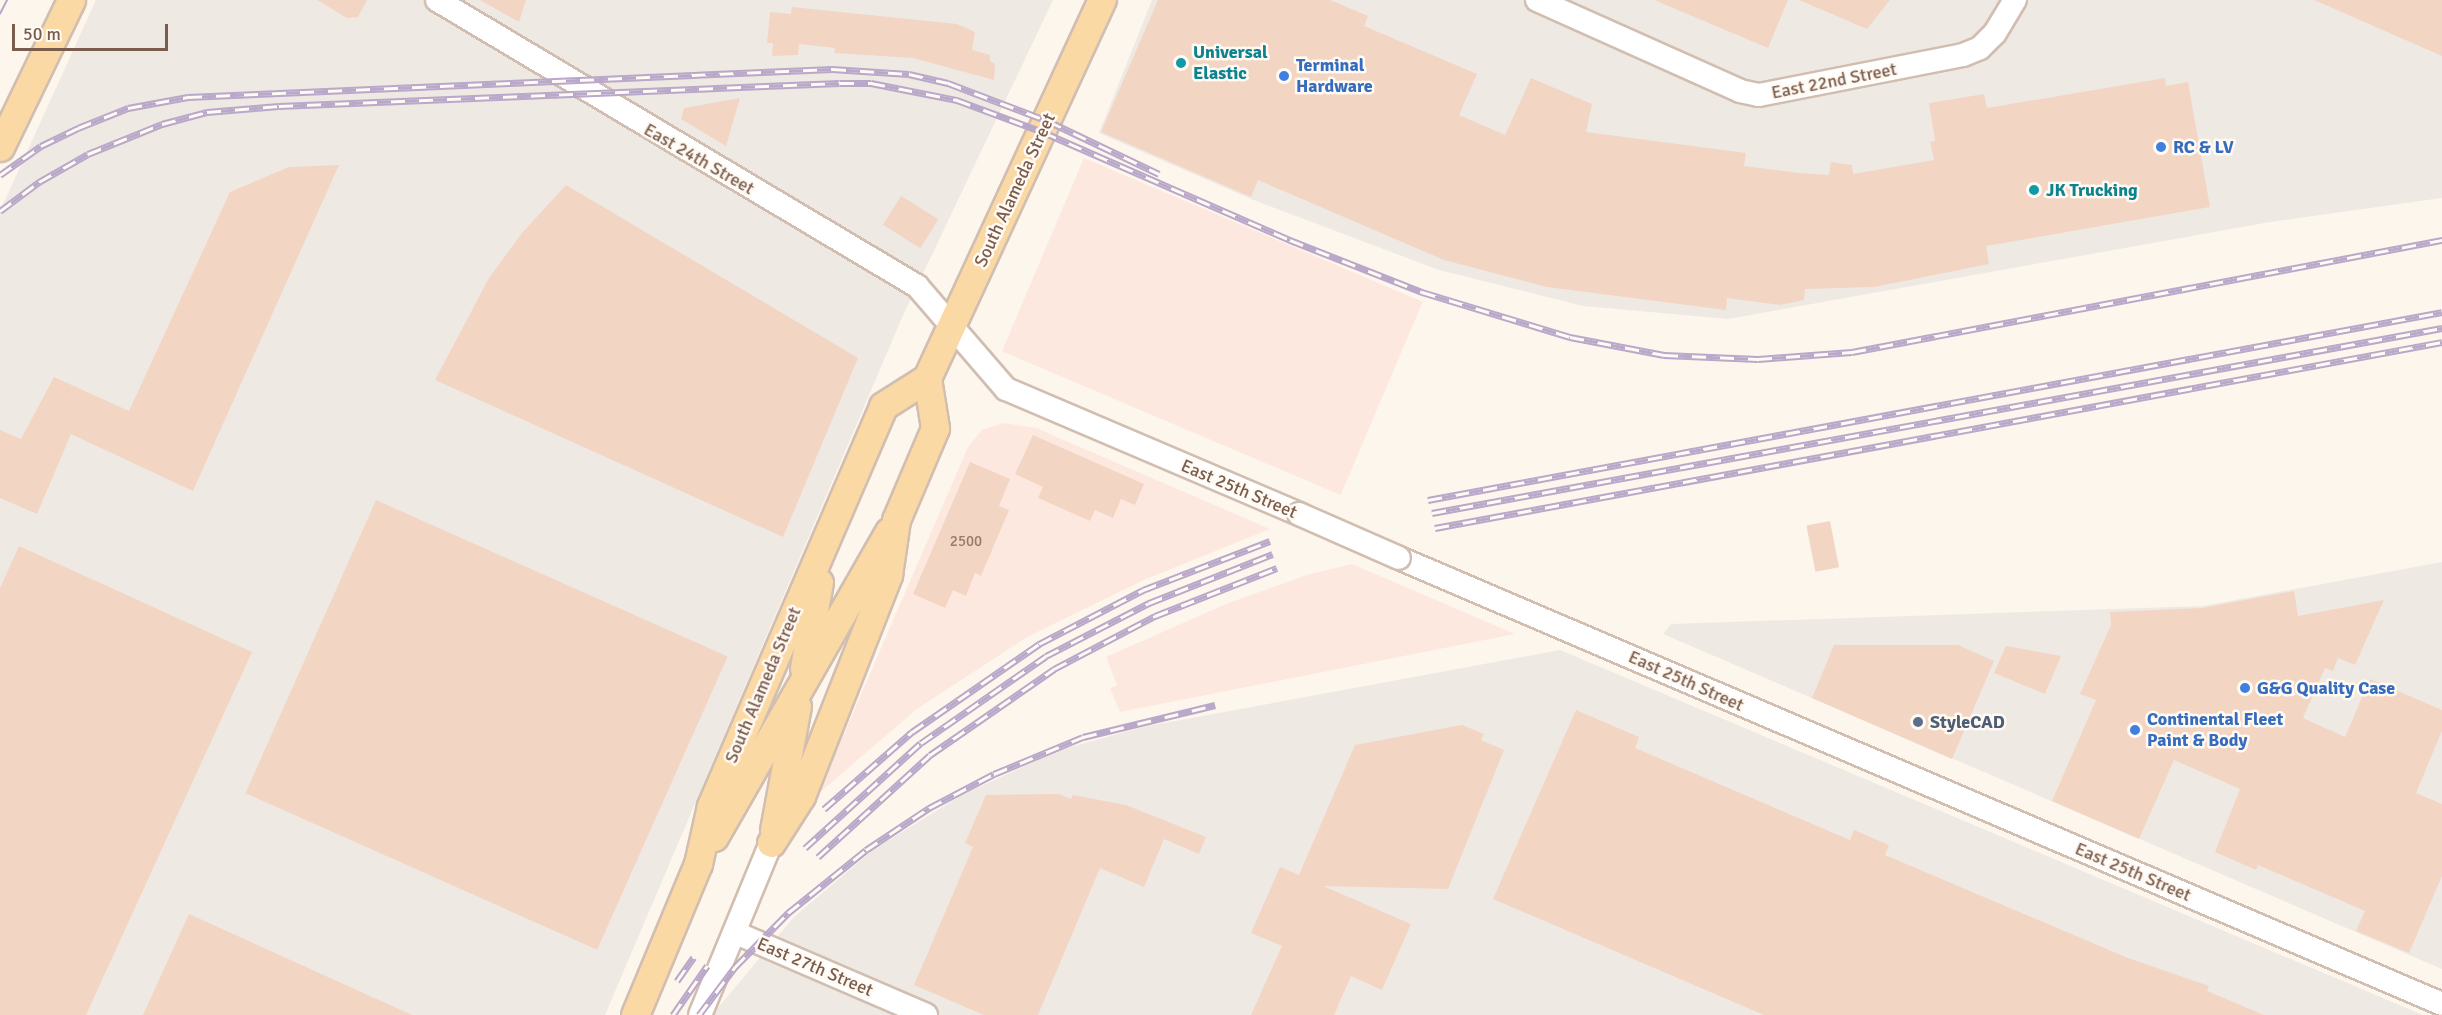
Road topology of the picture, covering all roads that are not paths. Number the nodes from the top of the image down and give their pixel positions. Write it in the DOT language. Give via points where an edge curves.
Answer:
graph roads {
  1 [pos="71,0"];
  2 [pos="437,0"];
  3 [pos="1102,0"];
  4 [pos="1537,0"];
  5 [pos="2015,0"];
  6 [pos="0,147"];
  7 [pos="951,327"];
  8 [pos="927,378"];
  9 [pos="896,520"];
  10 [pos="828,534"];
  11 [pos="801,686"];
  12 [pos="771,843"];
  13 [pos="698,864"];
  14 [pos="736,933"];
  15 [pos="2442,1004"];
  16 [pos="635,1015"];
  17 [pos="700,1015"];
  18 [pos="926,1015"];
  1 -- 6 [label="main road"];
  2 -- 7 [label="street, East 24th Street" via="917,286"];
  3 -- 7 [label="main road, South Alameda Street"];
  4 -- 5 [label="street, East 22nd Street" via="1759,95 1972,52 1995,33"];
  7 -- 8 [label="main road, South Alameda Street"];
  7 -- 15 [label="street, East 25th Street, bridge" via="1007,390"];
  8 -- 9 [label="main road" via="935,428"];
  8 -- 10 [label="main road, South Alameda Street" via="883,406"];
  9 -- 11 [label="main road"];
  9 -- 12 [label="main road" via="888,575 864,639 794,810"];
  10 -- 11 [label="main road"];
  10 -- 13 [label="main road, South Alameda Street" via="711,806"];
  11 -- 12 [label="main road"];
  11 -- 13 [label="main road"];
  12 -- 14 [label="street"];
  13 -- 16 [label="main road, South Alameda Street"];
  14 -- 17 [label="street"];
  14 -- 18 [label="street, East 27th Street"];
}
